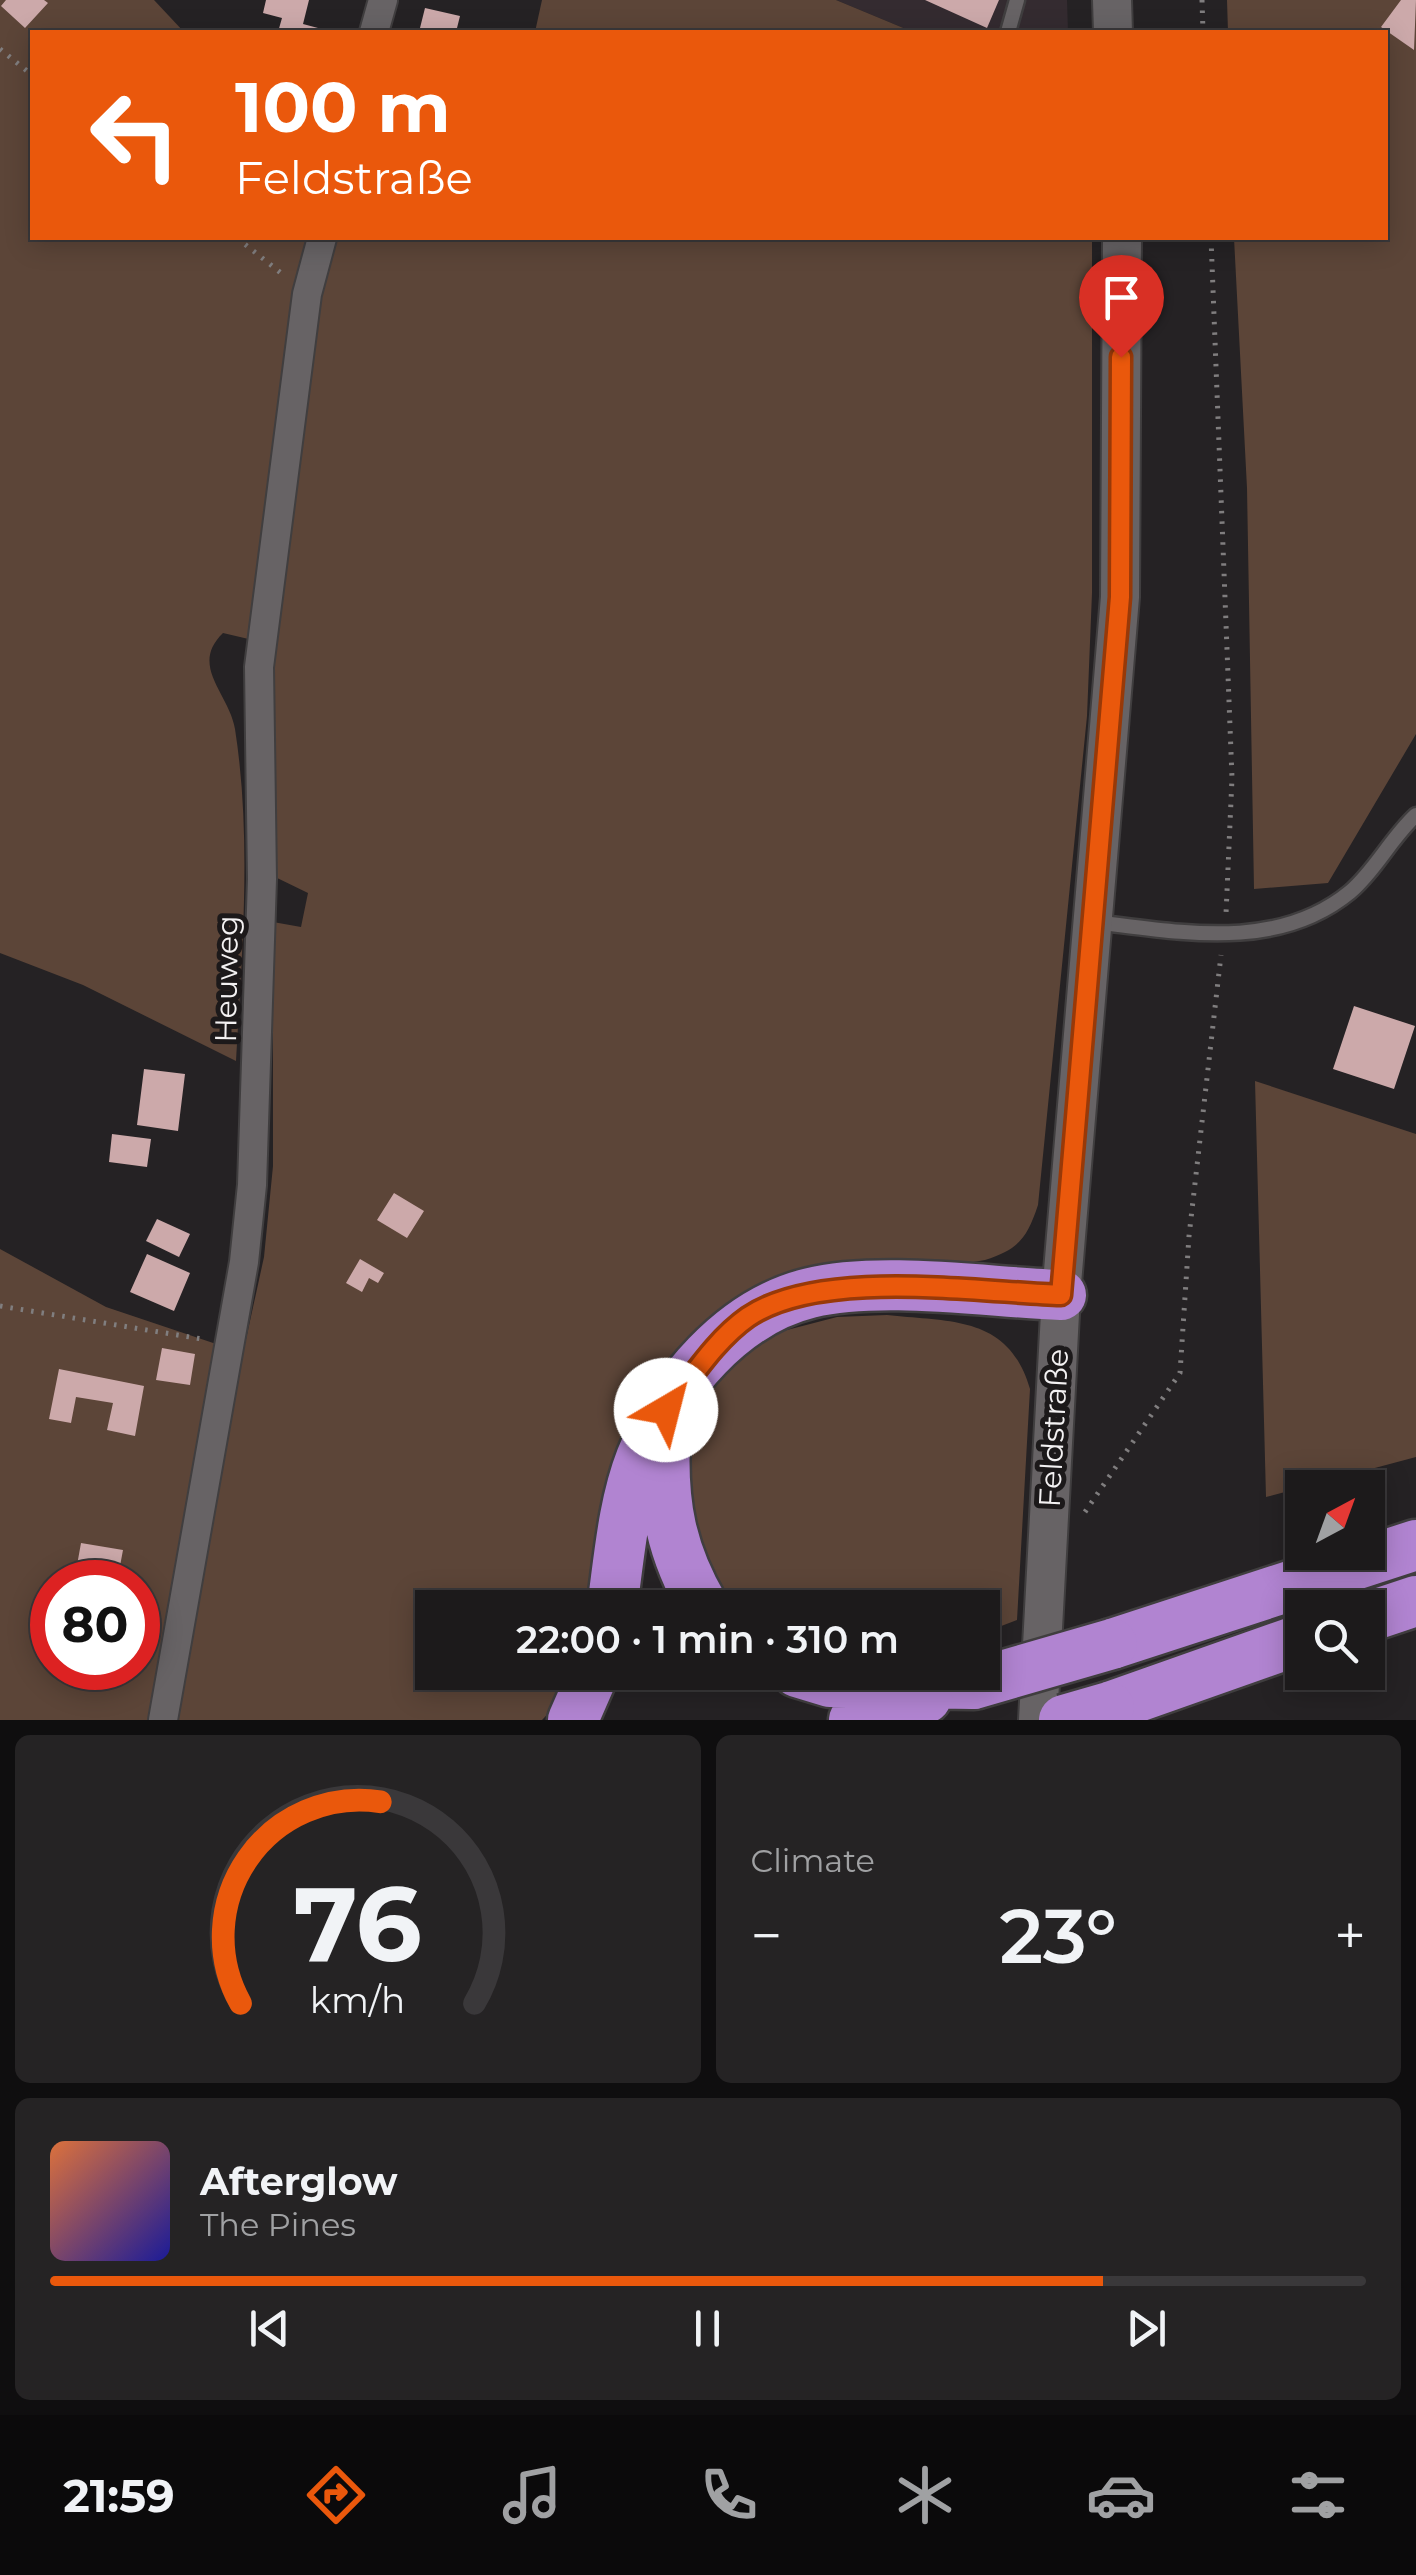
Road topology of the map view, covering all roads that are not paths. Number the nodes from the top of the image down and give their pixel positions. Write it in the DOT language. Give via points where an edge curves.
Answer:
graph roads {
  1 [pos="383,0"];
  2 [pos="1017,0"];
  3 [pos="1112,0"];
  4 [pos="375,30"];
  5 [pos="1009,30"];
  6 [pos="1113,30"];
  7 [pos="321,240"];
  8 [pos="1122,240"];
  9 [pos="1416,815"];
  10 [pos="1095,922"];
  11 [pos="1061,1295"];
  12 [pos="666,1410"];
  13 [pos="1416,1545"];
  14 [pos="615,1590"];
  15 [pos="693,1590"];
  16 [pos="1416,1601"];
  17 [pos="1385,1611"];
  18 [pos="1285,1646"];
  19 [pos="1000,1676"];
  20 [pos="586,1690"];
  21 [pos="954,1690"];
  22 [pos="1086,1713"];
  23 [pos="163,1720"];
  24 [pos="574,1720"];
  25 [pos="854,1720"];
  26 [pos="1038,1720"];
  1 -- 4 [label="street"];
  2 -- 5 [label="lane"];
  3 -- 6 [label="main road"];
  7 -- 23 [label="street, Heuweg" via="307,294 259,667 262,878 252,1184"];
  8 -- 10 [label="main road, Feldstraße" via="1120,597"];
  9 -- 10 [label="lane" via="1350,892 1308,918 1223,937"];
  10 -- 11 [label="main road, Feldstraße"];
  11 -- 12 [label="highway" via="862,1287 809,1294 749,1316"];
  11 -- 26 [label="main road, Feldstraße"];
  12 -- 14 [label="highway" via="640,1460"];
  12 -- 15 [label="highway" via="666,1525"];
  13 -- 19 [label="highway, bridge"];
  16 -- 17 [label="highway"];
  18 -- 22 [label="highway"];
  20 -- 24 [label="highway"];
  21 -- 25 [label="highway"];
}
